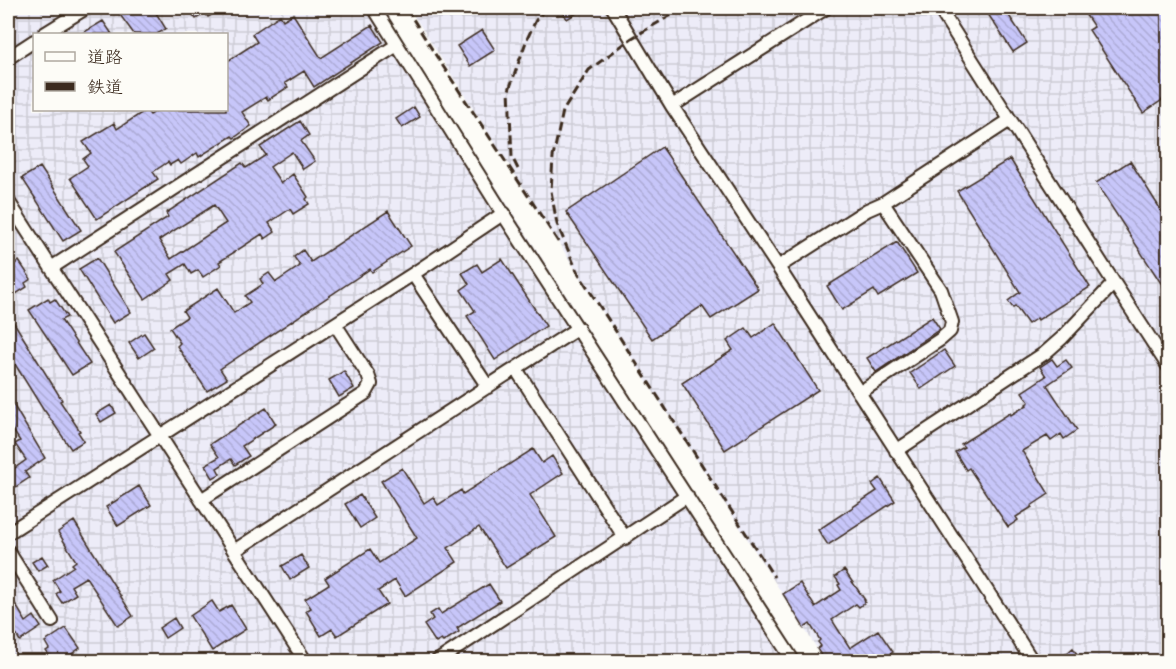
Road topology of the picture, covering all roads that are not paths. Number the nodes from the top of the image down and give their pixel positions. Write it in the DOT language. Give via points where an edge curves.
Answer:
graph roads {
  1 [pos="86,8"];
  2 [pos="374,8"];
  3 [pos="613,8"];
  4 [pos="826,8"];
  5 [pos="939,8"];
  6 [pos="46,33"];
  7 [pos="33,41"];
  8 [pos="397,45"];
  9 [pos="8,58"];
  10 [pos="672,106"];
  11 [pos="1010,120"];
  12 [pos="8,201"];
  13 [pos="884,203"];
  14 [pos="504,213"];
  15 [pos="778,267"];
  16 [pos="51,268"];
  17 [pos="413,274"];
  18 [pos="1114,283"];
  19 [pos="335,324"];
  20 [pos="578,328"];
  21 [pos="1168,366"];
  22 [pos="516,369"];
  23 [pos="488,387"];
  24 [pos="859,393"];
  25 [pos="160,436"];
  26 [pos="896,451"];
  27 [pos="687,496"];
  28 [pos="201,500"];
  29 [pos="8,533"];
  30 [pos="625,538"];
  31 [pos="8,551"];
  32 [pos="234,551"];
  33 [pos="52,621"];
  34 [pos="306,662"];
  35 [pos="436,662"];
  36 [pos="794,662"];
  37 [pos="1033,662"];
  1 -- 6 [label="lane"];
  2 -- 8 [label="lane"];
  3 -- 10 [label="lane"];
  4 -- 10 [label="lane"];
  5 -- 11 [label="lane"];
  7 -- 9 [label="lane"];
  8 -- 14 [label="lane"];
  8 -- 16 [label="lane"];
  10 -- 15 [label="lane"];
  11 -- 13 [label="lane"];
  11 -- 18 [label="lane"];
  12 -- 16 [label="lane"];
  13 -- 15 [label="lane"];
  13 -- 24 [label="lane" via="941,290 952,322 950,331 941,339"];
  14 -- 17 [label="lane"];
  14 -- 20 [label="lane"];
  15 -- 24 [label="lane"];
  16 -- 25 [label="lane"];
  17 -- 19 [label="lane"];
  17 -- 23 [label="lane"];
  18 -- 21 [label="lane"];
  18 -- 26 [label="lane" via="1045,353"];
  19 -- 25 [label="lane"];
  19 -- 28 [label="lane" via="368,375 371,384 366,393"];
  20 -- 22 [label="lane"];
  20 -- 27 [label="lane"];
  22 -- 23 [label="lane"];
  22 -- 30 [label="lane"];
  23 -- 32 [label="lane"];
  24 -- 26 [label="lane"];
  25 -- 28 [label="lane"];
  25 -- 29 [label="lane"];
  26 -- 37 [label="lane"];
  27 -- 30 [label="lane"];
  27 -- 36 [label="lane"];
  28 -- 32 [label="lane"];
  30 -- 35 [label="lane"];
  31 -- 33 [label="lane"];
  32 -- 34 [label="lane"];
}
